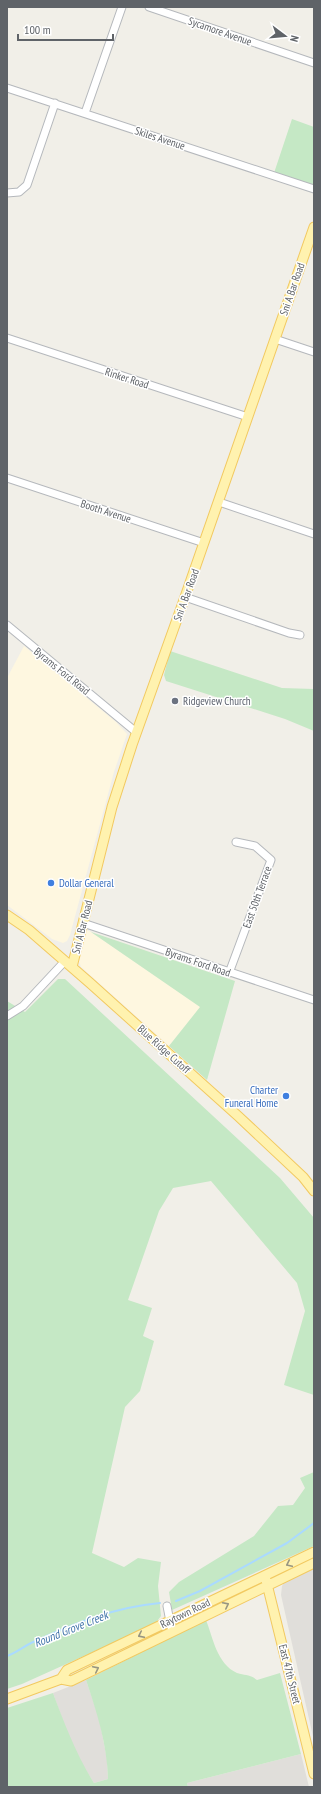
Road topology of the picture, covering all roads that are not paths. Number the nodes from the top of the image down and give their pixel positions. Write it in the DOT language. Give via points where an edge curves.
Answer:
graph roads {
  1 [pos="122,7"];
  2 [pos="149,7"];
  3 [pos="314,63"];
  4 [pos="7,88"];
  5 [pos="55,103"];
  6 [pos="85,113"];
  7 [pos="314,188"];
  8 [pos="7,193"];
  9 [pos="314,227"];
  10 [pos="7,338"];
  11 [pos="275,339"];
  12 [pos="314,352"];
  13 [pos="248,417"];
  14 [pos="7,478"];
  15 [pos="219,502"];
  16 [pos="314,534"];
  17 [pos="204,543"];
  18 [pos="185,597"];
  19 [pos="7,625"];
  20 [pos="300,635"];
  21 [pos="136,732"];
  22 [pos="236,842"];
  23 [pos="7,915"];
  24 [pos="83,923"];
  25 [pos="68,964"];
  26 [pos="229,973"];
  27 [pos="314,1000"];
  28 [pos="7,1016"];
  29 [pos="314,1191"];
  30 [pos="314,1552"];
  31 [pos="314,1563"];
  32 [pos="264,1575"];
  33 [pos="267,1584"];
  34 [pos="166,1606"];
  35 [pos="170,1620"];
  36 [pos="172,1632"];
  37 [pos="61,1679"];
  38 [pos="7,1699"];
  39 [pos="314,1774"];
  1 -- 6 [label="street"];
  2 -- 3 [label="street, Sycamore Avenue"];
  4 -- 5 [label="street, Skiles Avenue"];
  5 -- 6 [label="street, Skiles Avenue"];
  5 -- 8 [label="street" via="27,185 21,191"];
  6 -- 7 [label="street, Skiles Avenue"];
  9 -- 11 [label="main road, Sni A Bar Road"];
  10 -- 13 [label="street, Rinker Road"];
  11 -- 12 [label="street"];
  11 -- 13 [label="main road, Sni A Bar Road"];
  13 -- 15 [label="main road, Sni A Bar Road"];
  14 -- 17 [label="street, Booth Avenue"];
  15 -- 16 [label="street"];
  15 -- 17 [label="main road, Sni A Bar Road"];
  17 -- 18 [label="main road, Sni A Bar Road"];
  18 -- 20 [label="street"];
  18 -- 21 [label="main road, Sni A Bar Road"];
  19 -- 21 [label="street, Byrams Ford Road"];
  21 -- 24 [label="main road, Sni A Bar Road" via="112,807"];
  22 -- 26 [label="street, East 50th Terrace" via="255,846 271,860"];
  23 -- 25 [label="main road, Blue Ridge Cutoff" via="29,930"];
  24 -- 25 [label="main road, Sni A Bar Road"];
  24 -- 26 [label="street, Byrams Ford Road"];
  25 -- 28 [label="street, Sni A Bar Road" via="23,1006"];
  25 -- 29 [label="main road, Blue Ridge Cutoff" via="238,1116 303,1177"];
  26 -- 27 [label="street, Byrams Ford Road"];
  30 -- 32 [label="main road, Raytown Road, one-way"];
  31 -- 33 [label="main road, Raytown Road"];
  32 -- 33 [label="main road, East 47th Street"];
  32 -- 35 [label="main road, Raytown Road"];
  36 -- 33 [label="main road, Raytown Road, one-way"];
  33 -- 39 [label="main road, East 47th Street"];
  34 -- 35 [label="street"];
  35 -- 36 [label="street"];
  35 -- 37 [label="main road, Raytown Road, one-way" via="67,1670"];
  37 -- 36 [label="main road, Raytown Road, one-way" via="71,1681"];
  37 -- 38 [label="main road, Raytown Road"];
}
